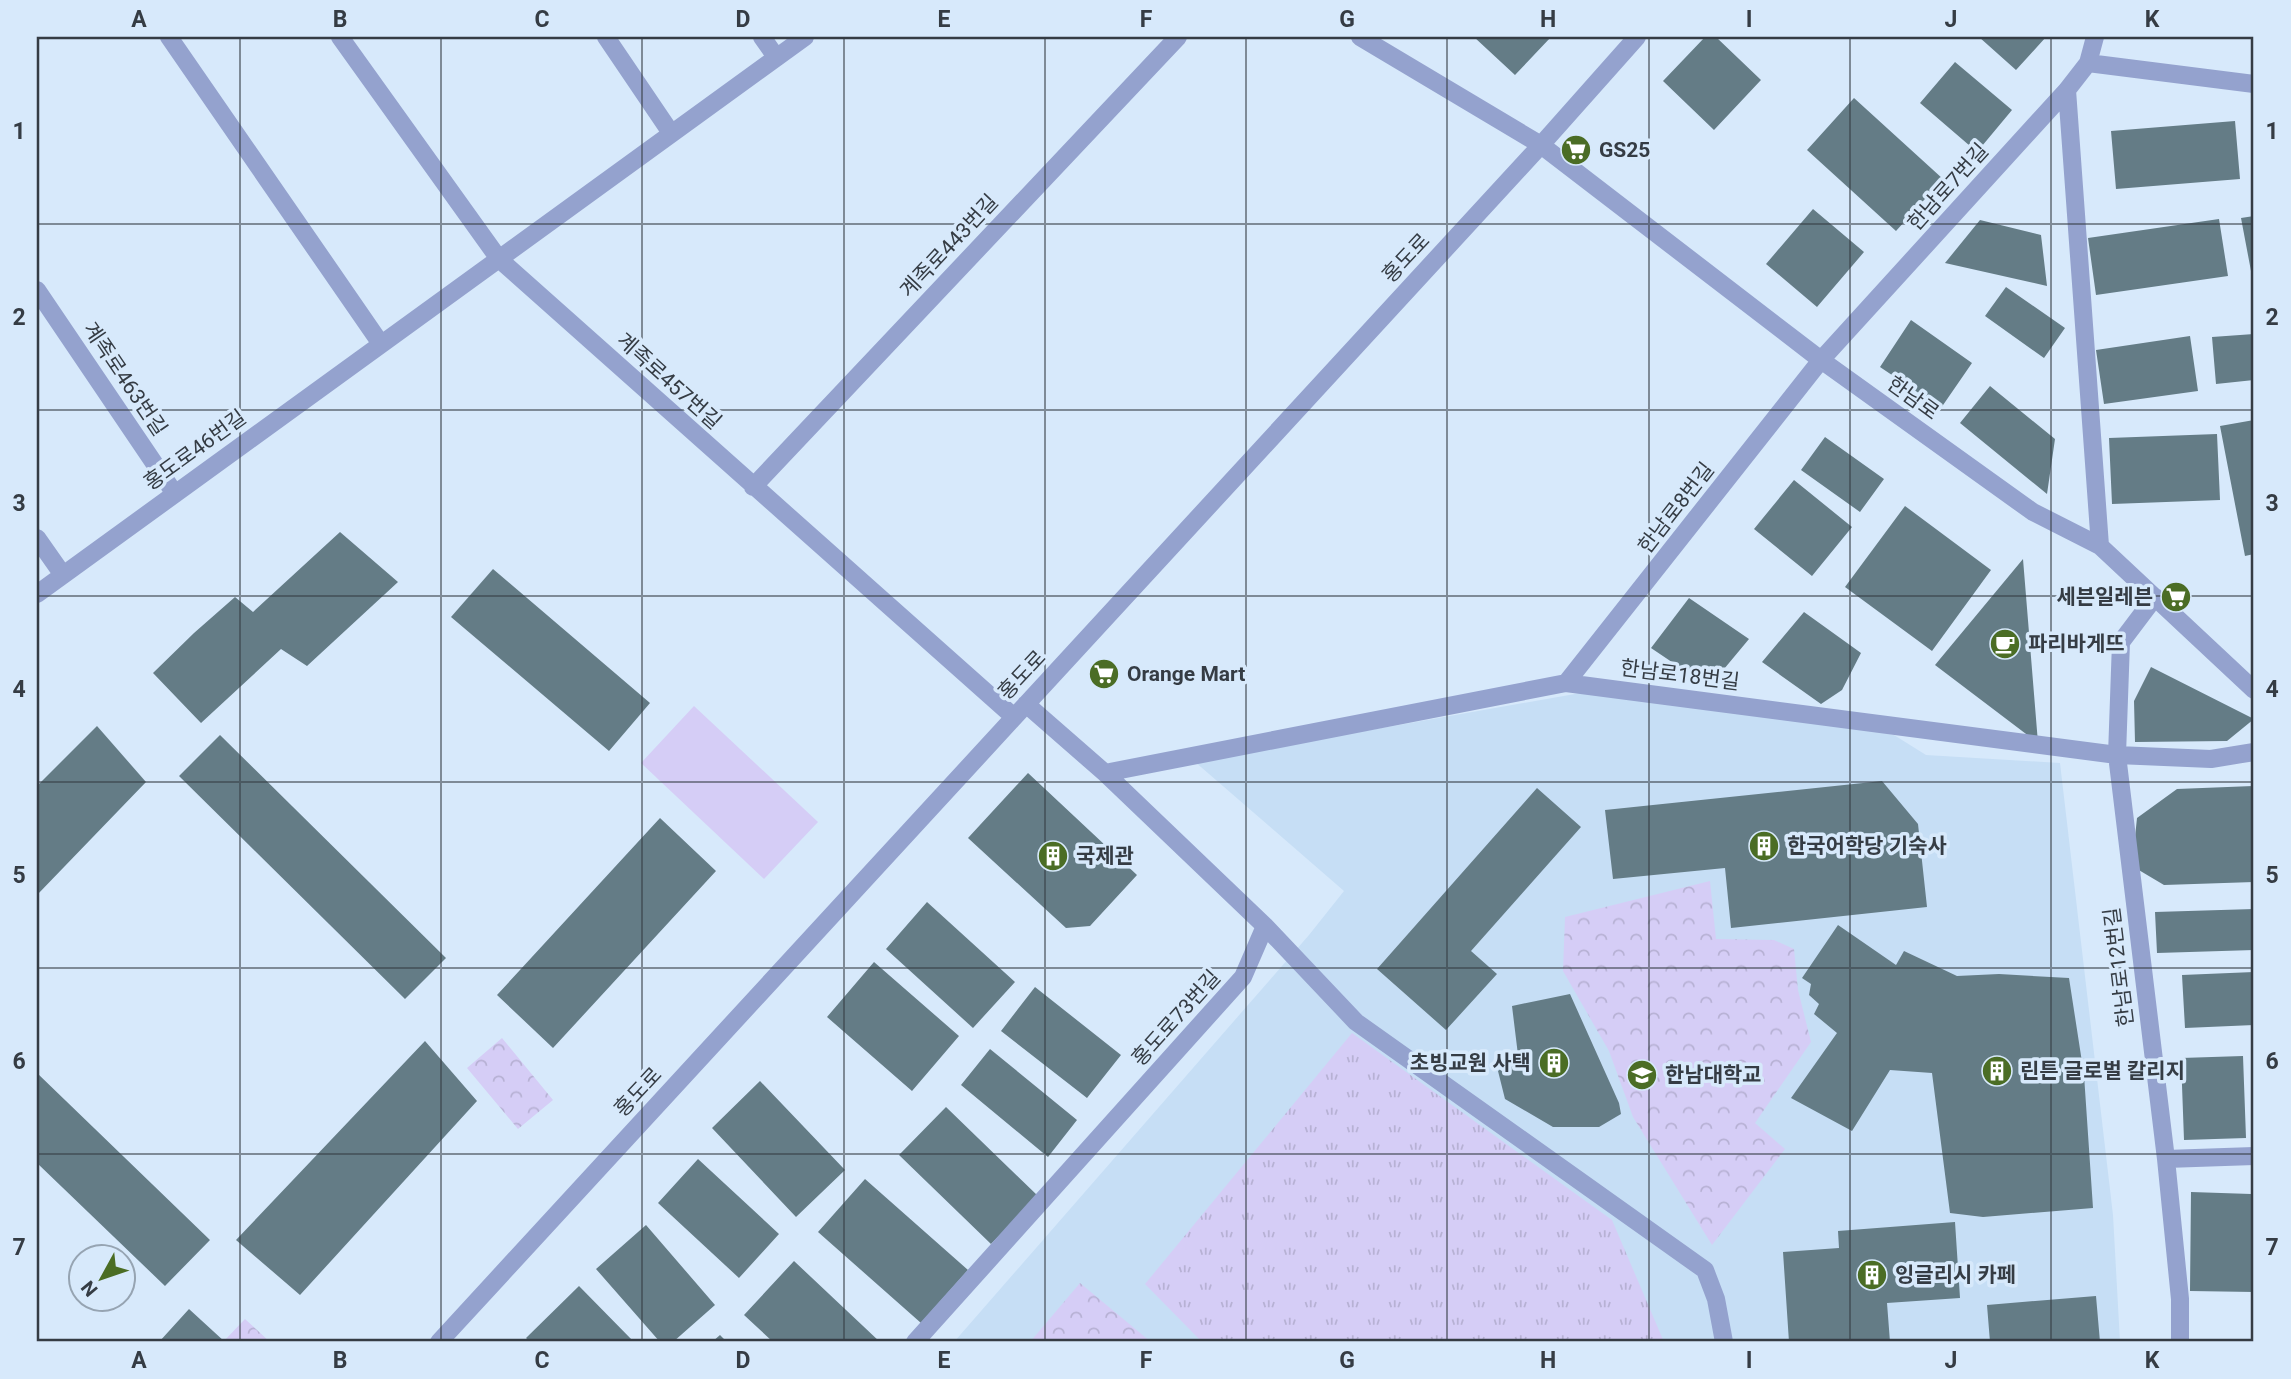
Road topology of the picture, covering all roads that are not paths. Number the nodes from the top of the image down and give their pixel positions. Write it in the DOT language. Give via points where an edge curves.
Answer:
graph roads {
  1 [pos="169,37"];
  2 [pos="340,37"];
  3 [pos="606,37"];
  4 [pos="762,37"];
  5 [pos="805,37"];
  6 [pos="1178,37"];
  7 [pos="1360,37"];
  8 [pos="1637,37"];
  9 [pos="2095,37"];
  10 [pos="776,57"];
  11 [pos="2088,63"];
  12 [pos="2254,85"];
  13 [pos="2067,90"];
  14 [pos="671,133"];
  15 [pos="1541,145"];
  16 [pos="499,259"];
  17 [pos="37,290"];
  18 [pos="381,344"];
  19 [pos="1821,360"];
  20 [pos="753,487"];
  21 [pos="175,494"];
  22 [pos="37,538"];
  23 [pos="2100,546"];
  24 [pos="63,575"];
  25 [pos="37,594"];
  26 [pos="2155,597"];
  27 [pos="1566,683"];
  28 [pos="2254,690"];
  29 [pos="1020,711"];
  30 [pos="2254,752"];
  31 [pos="2117,755"];
  32 [pos="1105,773"];
  33 [pos="1265,926"];
  34 [pos="2254,1156"];
  35 [pos="2166,1158"];
  36 [pos="439,1342"];
  37 [pos="915,1342"];
  38 [pos="1724,1342"];
  39 [pos="2180,1342"];
  1 -- 18 [label="street"];
  2 -- 16 [label="street, 계족로457번길"];
  3 -- 14 [label="street"];
  4 -- 10 [label="street"];
  5 -- 10 [label="street, 홍도로46번길"];
  6 -- 20 [label="street, 계족로443번길"];
  7 -- 15 [label="street"];
  8 -- 15 [label="street, 홍도로"];
  9 -- 11 [label="street, 한남로7번길"];
  10 -- 14 [label="street, 홍도로46번길"];
  11 -- 12 [label="street"];
  11 -- 13 [label="street, 한남로7번길"];
  13 -- 19 [label="street, 한남로7번길"];
  13 -- 23 [label="street"];
  14 -- 16 [label="street, 홍도로46번길"];
  15 -- 19 [label="street, 한남로"];
  15 -- 29 [label="street, 홍도로"];
  16 -- 18 [label="street, 홍도로46번길"];
  16 -- 20 [label="street, 계족로457번길"];
  17 -- 21 [label="street, 계족로463번길"];
  18 -- 21 [label="street, 홍도로46번길"];
  19 -- 23 [label="street, 한남로" via="2033,512"];
  19 -- 27 [label="street, 한남로8번길"];
  20 -- 29 [label="street, 계족로457번길"];
  21 -- 24 [label="street, 홍도로46번길"];
  22 -- 24 [label="street"];
  23 -- 26 [label="street, 한남로"];
  24 -- 25 [label="street, 홍도로46번길"];
  26 -- 28 [label="street, 한남로"];
  26 -- 31 [label="street, 한남로12번길" via="2121,642"];
  27 -- 31 [label="street, 한남로18번길"];
  27 -- 32 [label="street, 한남로18번길"];
  29 -- 32 [label="street"];
  29 -- 36 [label="street, 홍도로"];
  30 -- 31 [label="street, 한남로18번길" via="2211,759"];
  31 -- 35 [label="street, 한남로12번길"];
  32 -- 33 [label="street"];
  33 -- 37 [label="street, 홍도로73번길" via="1243,978"];
  33 -- 38 [label="street" via="1356,1023 1705,1270"];
  34 -- 35 [label="street"];
  35 -- 39 [label="street, 한남로12번길"];
}
